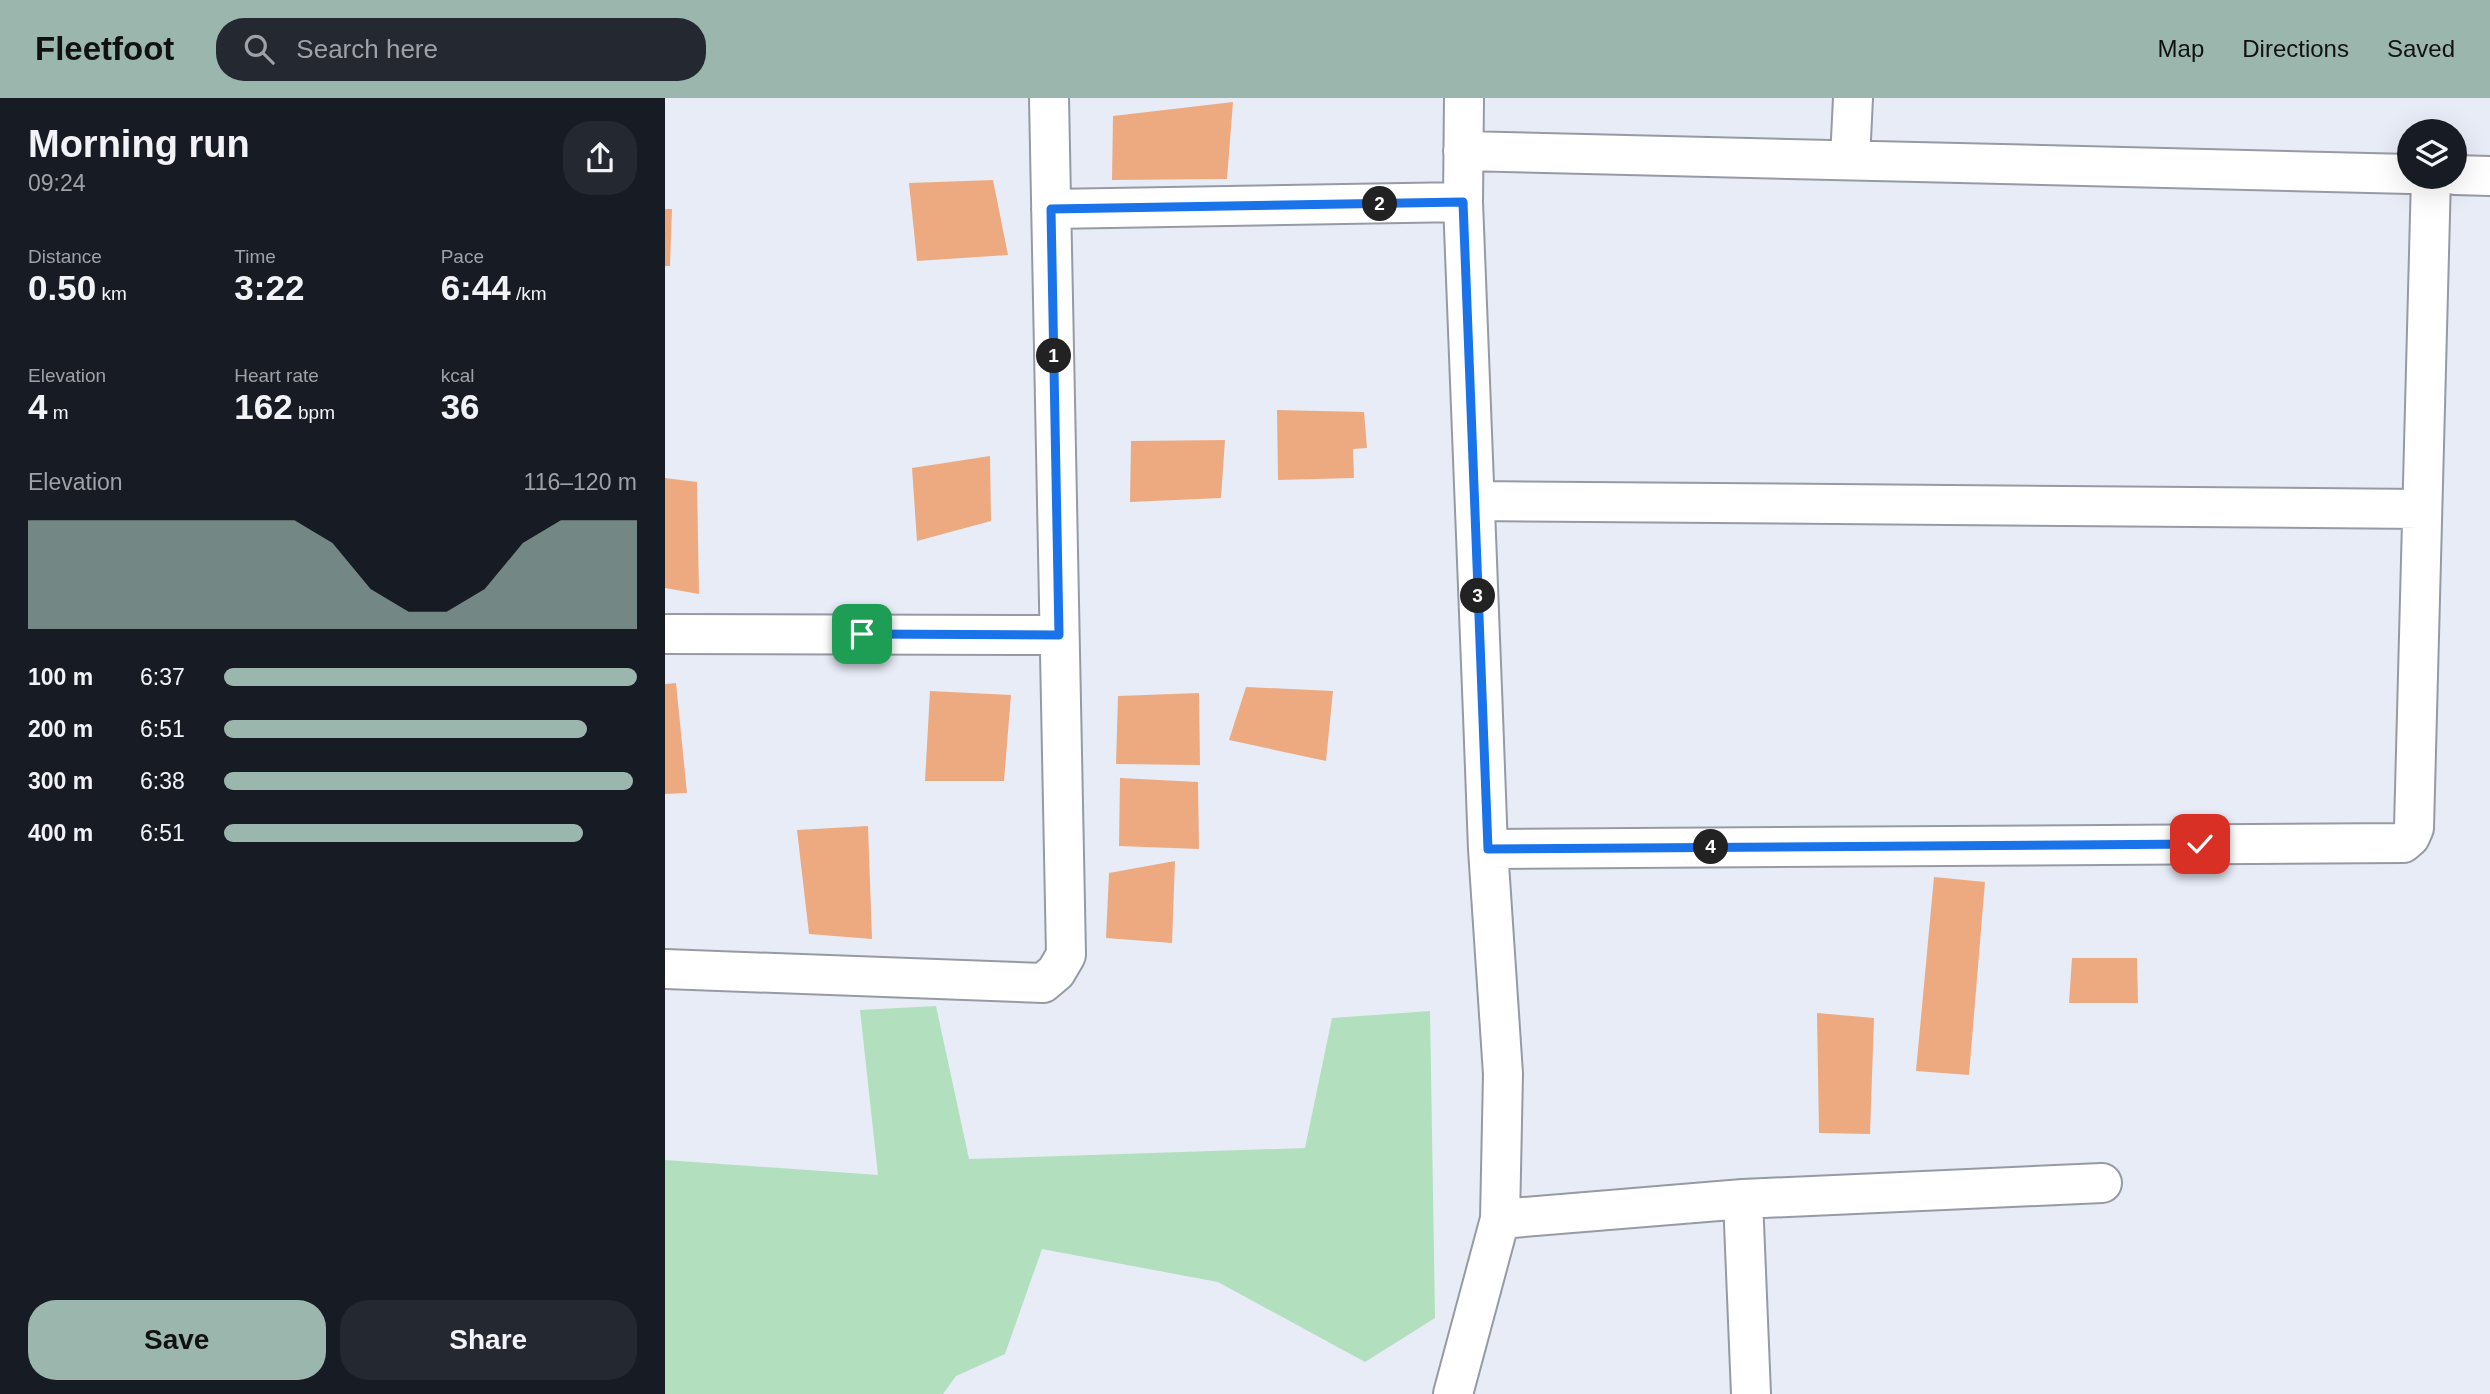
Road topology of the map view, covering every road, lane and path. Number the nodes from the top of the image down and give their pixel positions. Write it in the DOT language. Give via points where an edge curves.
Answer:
graph roads {
  1 [pos="1049,98"];
  2 [pos="1464,98"];
  3 [pos="1853,98"];
  4 [pos="1463,150"];
  5 [pos="1850,160"];
  6 [pos="2397,174"];
  7 [pos="2467,175"];
  8 [pos="2490,176"];
  9 [pos="2431,189"];
  10 [pos="1463,202"];
  11 [pos="1051,209"];
  12 [pos="1475,501"];
  13 [pos="2422,509"];
  14 [pos="665,634"];
  15 [pos="1059,635"];
  16 [pos="1488,849"];
  17 [pos="665,969"];
  18 [pos="2102,1183"];
  19 [pos="1743,1199"];
  20 [pos="1500,1219"];
  21 [pos="1453,1394"];
  22 [pos="1751,1394"];
  1 -- 11 [label="street"];
  2 -- 4 [label="street"];
  3 -- 5 [label="street"];
  4 -- 5 [label="street"];
  4 -- 10 [label="street"];
  5 -- 6 [label="street"];
  7 -- 8 [label="street"];
  9 -- 13 [label="street"];
  10 -- 11 [label="street"];
  10 -- 12 [label="street"];
  11 -- 15 [label="street"];
  12 -- 13 [label="street"];
  12 -- 16 [label="street"];
  13 -- 16 [label="street" via="2414,828 2403,842"];
  14 -- 15 [label="street"];
  15 -- 17 [label="street" via="1066,955 1056,972 1043,983"];
  16 -- 20 [label="street" via="1503,1074"];
  18 -- 19 [label="street"];
  19 -- 20 [label="street"];
  19 -- 22 [label="street"];
  20 -- 21 [label="street"];
}
